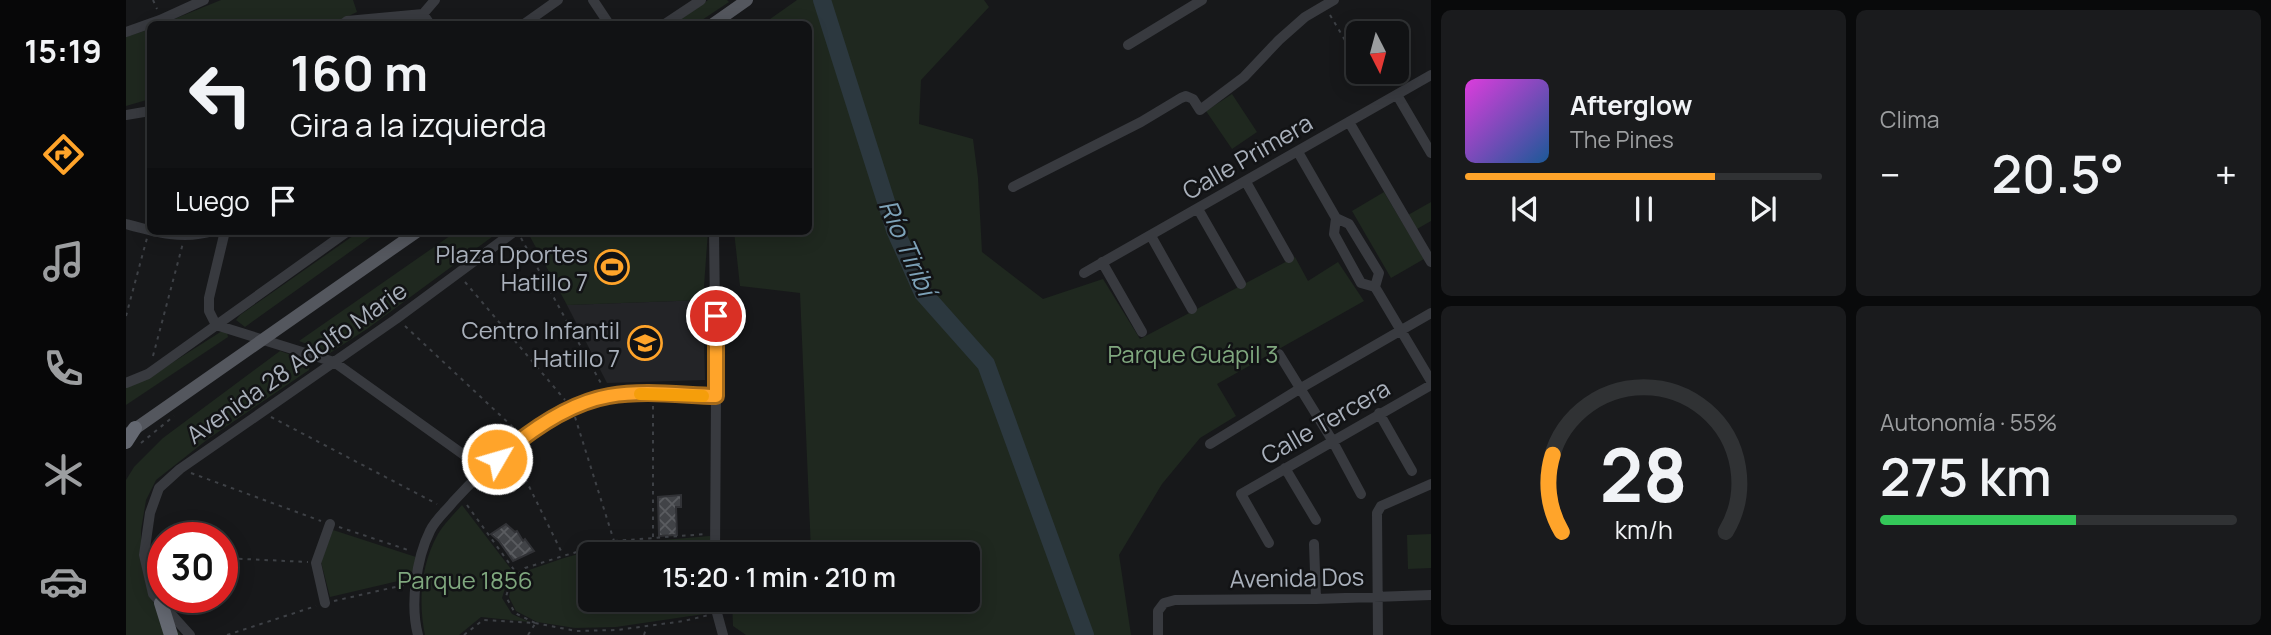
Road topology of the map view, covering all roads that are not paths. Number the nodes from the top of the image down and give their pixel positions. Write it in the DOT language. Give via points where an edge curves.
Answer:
graph roads {
  1 [pos="204,0"];
  2 [pos="435,0"];
  3 [pos="558,0"];
  4 [pos="593,0"];
  5 [pos="701,0"];
  6 [pos="747,0"];
  7 [pos="1202,0"];
  8 [pos="1329,3"];
  9 [pos="423,13"];
  10 [pos="157,21"];
  11 [pos="347,21"];
  12 [pos="428,21"];
  13 [pos="531,21"];
  14 [pos="607,21"];
  15 [pos="670,21"];
  16 [pos="717,21"];
  17 [pos="147,25"];
  18 [pos="126,32"];
  19 [pos="1128,46"];
  20 [pos="1431,75"];
  21 [pos="1397,95"];
  22 [pos="147,112"];
  23 [pos="126,115"];
  24 [pos="1349,122"];
  25 [pos="1298,152"];
  26 [pos="1431,153"];
  27 [pos="1246,182"];
  28 [pos="1013,187"];
  29 [pos="1198,209"];
  30 [pos="1336,218"];
  31 [pos="126,224"];
  32 [pos="147,229"];
  33 [pos="224,235"];
  34 [pos="342,235"];
  35 [pos="412,235"];
  36 [pos="510,235"];
  37 [pos="714,235"];
  38 [pos="1151,236"];
  39 [pos="1289,258"];
  40 [pos="1102,262"];
  41 [pos="1431,262"];
  42 [pos="1084,273"];
  43 [pos="1241,284"];
  44 [pos="1375,287"];
  45 [pos="1192,309"];
  46 [pos="1431,313"];
  47 [pos="216,325"];
  48 [pos="1401,331"];
  49 [pos="1142,332"];
  50 [pos="1279,354"];
  51 [pos="334,362"];
  52 [pos="126,383"];
  53 [pos="1431,383"];
  54 [pos="1301,388"];
  55 [pos="716,396"];
  56 [pos="1379,413"];
  57 [pos="129,432"];
  58 [pos="1332,440"];
  59 [pos="126,442"];
  60 [pos="1210,444"];
  61 [pos="1285,468"];
  62 [pos="485,470"];
  63 [pos="1412,471"];
  64 [pos="1430,485"];
  65 [pos="1361,494"];
  66 [pos="1431,498"];
  67 [pos="1317,520"];
  68 [pos="149,522"];
  69 [pos="330,524"];
  70 [pos="147,534"];
  71 [pos="714,542"];
  72 [pos="1269,543"];
  73 [pos="1314,544"];
  74 [pos="147,568"];
  75 [pos="1431,595"];
  76 [pos="1378,597"];
  77 [pos="1316,599"];
  78 [pos="326,603"];
  79 [pos="717,612"];
  80 [pos="165,613"];
  81 [pos="171,613"];
  82 [pos="171,635"];
  83 [pos="190,635"];
  84 [pos="418,635"];
  85 [pos="723,635"];
  86 [pos="1158,635"];
  87 [pos="1378,635"];
  1 -- 10 [label="street"];
  2 -- 9 [label="street"];
  3 -- 13 [label="street"];
  4 -- 14 [label="street"];
  5 -- 15 [label="street"];
  6 -- 16 [label="main road"];
  7 -- 19 [label="street"];
  8 -- 28 [label="street" via="1309,14 1244,77 1200,110 1193,99 1181,98"];
  9 -- 11 [label="street"];
  9 -- 12 [label="street"];
  17 -- 18 [label="street"];
  20 -- 21 [label="street, Calle Primera"];
  21 -- 24 [label="street, Calle Primera"];
  21 -- 26 [label="street"];
  22 -- 23 [label="street"];
  24 -- 25 [label="street, Calle Primera"];
  24 -- 41 [label="street"];
  25 -- 27 [label="street, Calle Primera"];
  25 -- 30 [label="street"];
  27 -- 29 [label="street, Calle Primera"];
  27 -- 39 [label="street"];
  29 -- 38 [label="street, Calle Primera"];
  29 -- 43 [label="street"];
  30 -- 44 [label="street" via="1349,224 1379,273"];
  30 -- 44 [label="street" via="1334,234 1361,283"];
  31 -- 32 [label="street"];
  33 -- 47 [label="street" via="209,298"];
  34 -- 47 [label="street"];
  35 -- 57 [label="main road"];
  36 -- 51 [label="street, Avenida 28 Adolfo Marie"];
  37 -- 55 [label="street"];
  38 -- 40 [label="street, Calle Primera"];
  38 -- 45 [label="street"];
  40 -- 42 [label="street, Calle Primera"];
  40 -- 49 [label="street"];
  44 -- 48 [label="street"];
  46 -- 48 [label="street"];
  47 -- 51 [label="street"];
  47 -- 52 [label="street" via="148,374"];
  48 -- 53 [label="street"];
  48 -- 54 [label="street"];
  50 -- 54 [label="street"];
  51 -- 62 [label="street"];
  51 -- 68 [label="street, Avenida 28 Adolfo Marie" via="180,469 159,488"];
  53 -- 56 [label="street, Calle Tercera"];
  54 -- 58 [label="street"];
  54 -- 60 [label="street"];
  55 -- 62 [label="street" via="608,396 572,408"];
  55 -- 71 [label="street"];
  56 -- 58 [label="street, Calle Tercera"];
  56 -- 63 [label="street"];
  57 -- 59 [label="highway"];
  58 -- 61 [label="street, Calle Tercera"];
  58 -- 65 [label="street"];
  61 -- 67 [label="street"];
  61 -- 72 [label="street, Calle Tercera" via="1241,494"];
  62 -- 84 [label="street" via="431,529 415,583"];
  64 -- 66 [label="street"];
  64 -- 76 [label="street" via="1381,506 1377,513"];
  69 -- 78 [label="street" via="316,563"];
  70 -- 74 [label="street, Avenida 28 Adolfo Marie"];
  73 -- 77 [label="street"];
  75 -- 76 [label="street, Avenida Dos"];
  76 -- 77 [label="street, Avenida Dos"];
  76 -- 87 [label="street"];
  77 -- 86 [label="street, Avenida Dos" via="1175,600 1158,611"];
  79 -- 85 [label="street"];
  80 -- 82 [label="highway"];
  81 -- 83 [label="street"];
}
